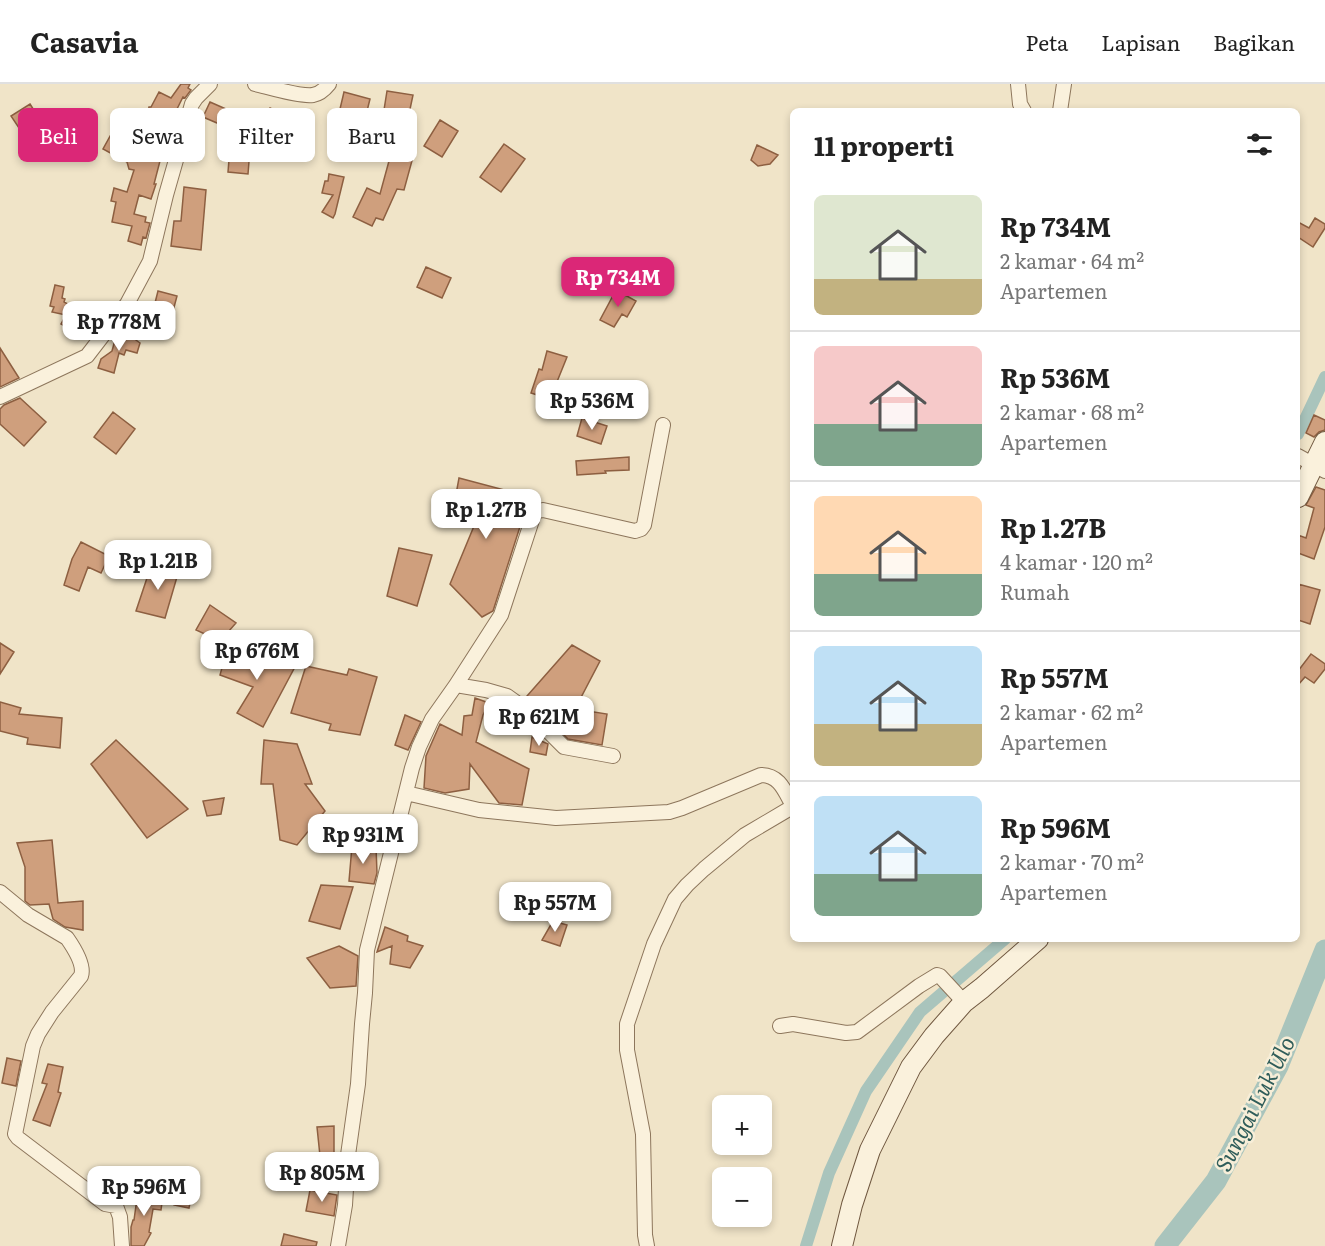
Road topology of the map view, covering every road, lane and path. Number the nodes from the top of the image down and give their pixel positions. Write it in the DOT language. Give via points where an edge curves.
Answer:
graph roads {
  1 [pos="210,84"];
  2 [pos="255,84"];
  3 [pos="329,84"];
  4 [pos="1018,84"];
  5 [pos="1064,84"];
  6 [pos="1022,108"];
  7 [pos="1060,108"];
  8 [pos="0,397"];
  9 [pos="663,425"];
  10 [pos="1325,442"];
  11 [pos="1312,464"];
  12 [pos="1300,492"];
  13 [pos="456,685"];
  14 [pos="613,756"];
  15 [pos="406,793"];
  16 [pos="790,801"];
  17 [pos="790,808"];
  18 [pos="0,892"];
  19 [pos="1035,942"];
  20 [pos="959,997"];
  21 [pos="780,1026"];
  22 [pos="122,1246"];
  23 [pos="338,1246"];
  24 [pos="647,1246"];
  25 [pos="842,1246"];
  1 -- 8 [label="street" via="192,104 151,259 127,303 87,356"];
  2 -- 3 [label="street" via="309,95"];
  4 -- 6 [label="street"];
  5 -- 7 [label="street"];
  9 -- 13 [label="street" via="641,529 635,531 543,510 534,514 501,615"];
  10 -- 11 [label="main road"];
  11 -- 12 [label="main road"];
  13 -- 14 [label="street" via="507,696 564,747"];
  13 -- 15 [label="street" via="432,719 419,747"];
  15 -- 16 [label="street" via="479,810 556,818 669,812 765,775 777,780"];
  15 -- 23 [label="street" via="367,950 358,1084"];
  17 -- 24 [label="street" via="746,835 675,899 634,1001 627,1024 627,1050 643,1134"];
  18 -- 22 [label="street" via="28,915 67,938 83,969 45,1020 33,1046 15,1134 105,1204 116,1206"];
  19 -- 20 [label="main road" via="982,988"];
  20 -- 21 [label="street" via="937,975 854,1033 793,1024"];
  20 -- 25 [label="main road" via="911,1067 870,1149"];
}
